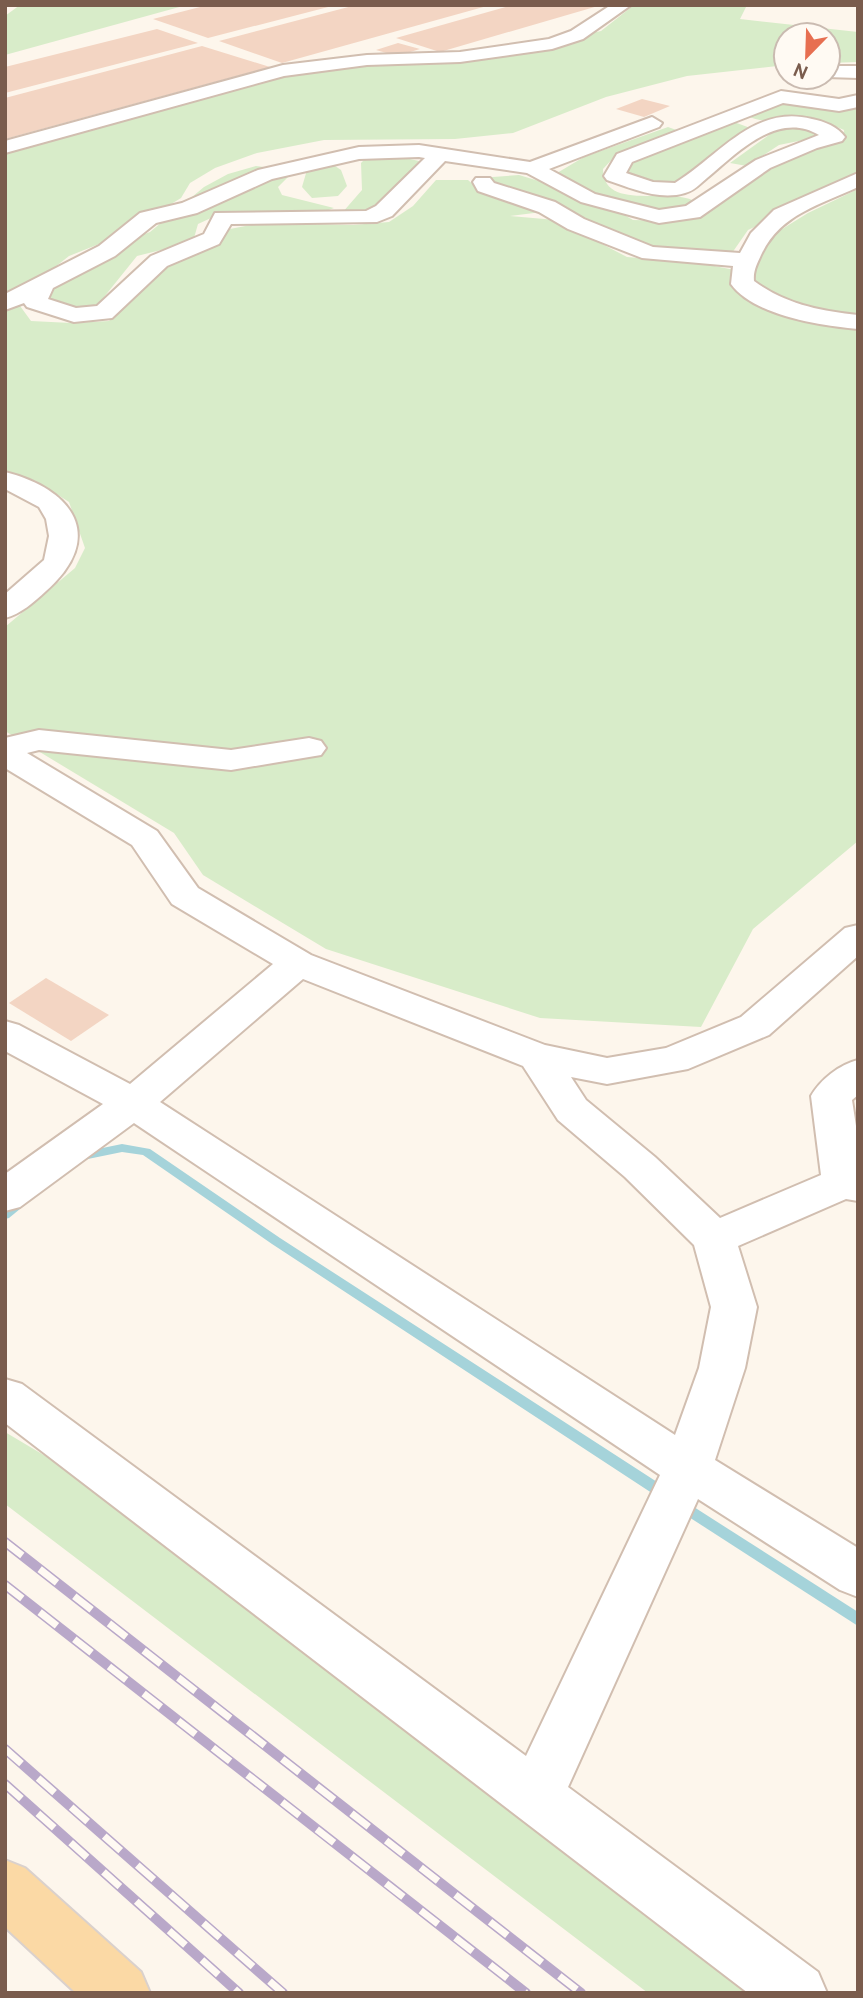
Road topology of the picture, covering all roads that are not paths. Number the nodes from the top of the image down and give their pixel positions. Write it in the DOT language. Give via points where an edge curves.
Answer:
graph roads {
  1 [pos="623,5"];
  2 [pos="858,101"];
  3 [pos="672,116"];
  4 [pos="5,147"];
  5 [pos="441,154"];
  6 [pos="341,157"];
  7 [pos="533,168"];
  8 [pos="286,169"];
  9 [pos="858,179"];
  10 [pos="483,182"];
  11 [pos="336,200"];
  12 [pos="192,206"];
  13 [pos="223,218"];
  14 [pos="747,260"];
  15 [pos="43,284"];
  16 [pos="5,303"];
  17 [pos="858,322"];
  18 [pos="5,480"];
  19 [pos="5,609"];
  20 [pos="5,748"];
  21 [pos="309,748"];
  22 [pos="5,754"];
  23 [pos="858,936"];
  24 [pos="298,963"];
  25 [pos="5,1034"];
  26 [pos="537,1057"];
  27 [pos="858,1073"];
  28 [pos="133,1103"];
  29 [pos="850,1185"];
  30 [pos="5,1196"];
  31 [pos="714,1238"];
  32 [pos="5,1397"];
  33 [pos="688,1468"];
  34 [pos="858,1574"];
  35 [pos="536,1796"];
  36 [pos="5,1888"];
  37 [pos="120,1993"];
  38 [pos="797,1993"];
  1 -- 4 [label="street" via="577,35 552,44 460,57 367,60 283,71"];
  2 -- 7 [label="street" via="839,105 781,97 624,158 614,176 653,188 680,189 761,127 789,119 822,127 835,136 763,164 692,212 659,217 588,198"];
  3 -- 7 [label="street"];
  5 -- 6 [label="street" via="419,151"];
  5 -- 7 [label="street"];
  5 -- 11 [label="street" via="383,211 369,217"];
  6 -- 8 [label="street"];
  6 -- 11 [label="street"];
  8 -- 11 [label="street" via="296,177 298,193"];
  8 -- 12 [label="street"];
  9 -- 14 [label="street" via="805,201 764,227"];
  10 -- 14 [label="street" via="485,187 547,208 650,253"];
  11 -- 13 [label="street"];
  12 -- 13 [label="street"];
  12 -- 15 [label="street" via="148,218 107,251"];
  13 -- 15 [label="street" via="203,247 163,258 104,313 74,314 35,302"];
  14 -- 17 [label="street" via="741,271 743,284 754,293 796,311"];
  15 -- 16 [label="street"];
  18 -- 19 [label="street" via="52,504 64,542 56,565"];
  20 -- 21 [label="street" via="39,740 231,760"];
  22 -- 24 [label="street" via="145,838 185,896"];
  23 -- 26 [label="street" via="755,1026 674,1060 607,1071"];
  24 -- 26 [label="street"];
  24 -- 28 [label="street"];
  25 -- 28 [label="street"];
  26 -- 31 [label="street" via="572,1110"];
  27 -- 29 [label="street" via="831,1096"];
  28 -- 30 [label="street"];
  28 -- 33 [label="street"];
  29 -- 31 [label="street"];
  31 -- 33 [label="street" via="734,1307 722,1368"];
  32 -- 35 [label="street"];
  33 -- 34 [label="street"];
  33 -- 35 [label="street"];
  35 -- 38 [label="street"];
  36 -- 37 [label="main road"];
}
